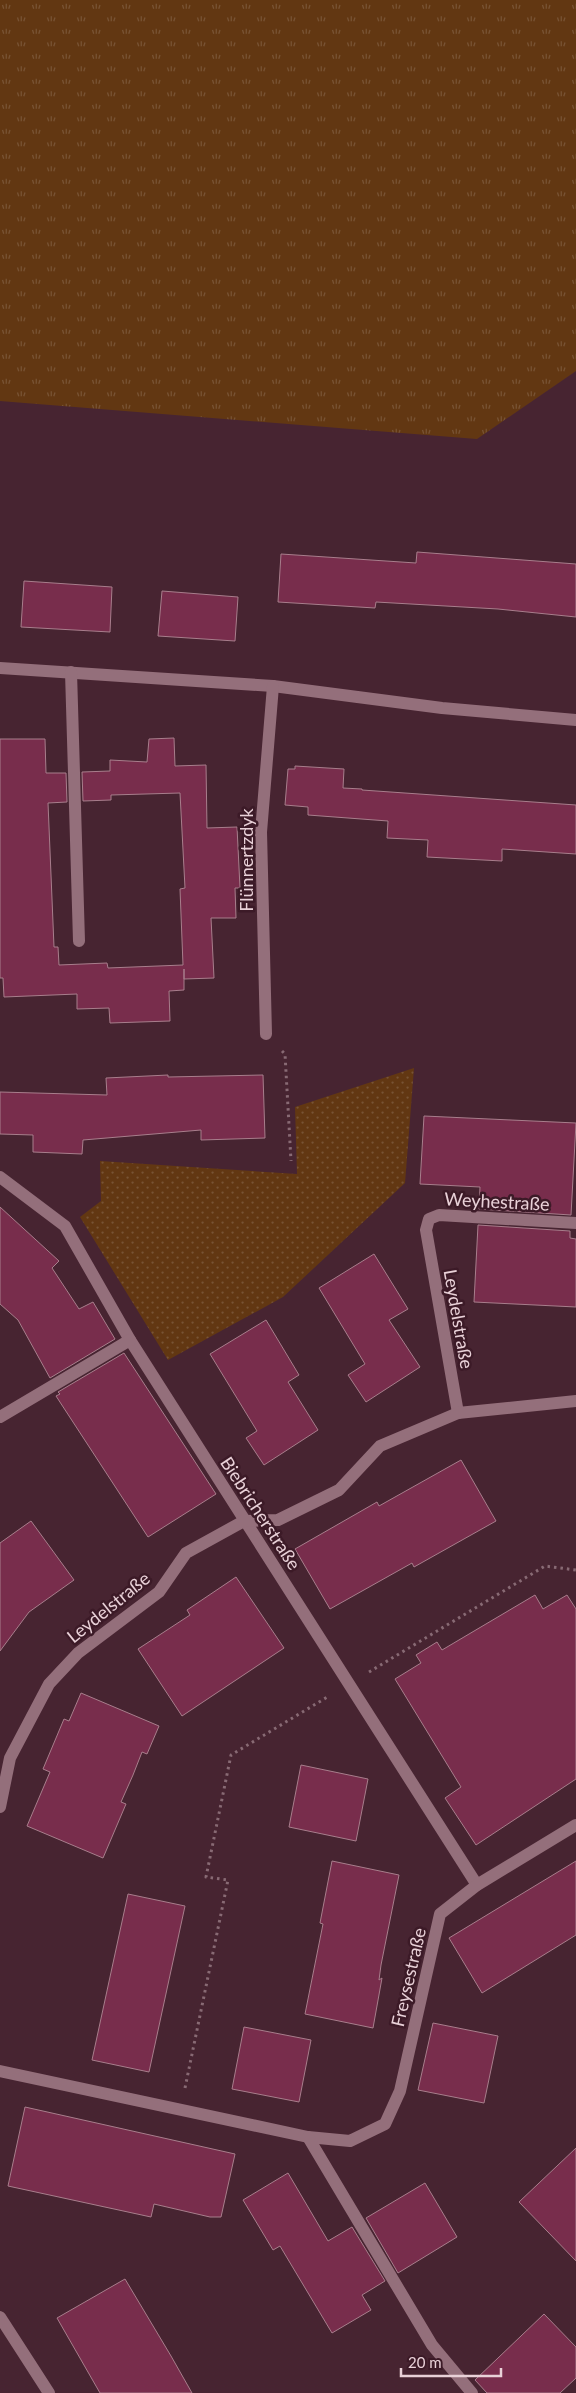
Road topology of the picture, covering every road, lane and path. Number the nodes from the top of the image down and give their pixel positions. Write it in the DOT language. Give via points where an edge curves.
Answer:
graph roads {
  1 [pos="0,668"];
  2 [pos="71,672"];
  3 [pos="273,686"];
  4 [pos="576,720"];
  5 [pos="80,942"];
  6 [pos="266,1034"];
  7 [pos="291,1161"];
  8 [pos="0,1177"];
  9 [pos="576,1223"];
  10 [pos="426,1230"];
  11 [pos="130,1340"];
  12 [pos="576,1401"];
  13 [pos="458,1413"];
  14 [pos="0,1417"];
  15 [pos="244,1521"];
  16 [pos="576,1570"];
  17 [pos="350,1684"];
  18 [pos="0,1807"];
  19 [pos="576,1825"];
  20 [pos="477,1885"];
  21 [pos="0,2071"];
  22 [pos="181,2110"];
  23 [pos="308,2137"];
  24 [pos="0,2317"];
  25 [pos="49,2393"];
  26 [pos="472,2393"];
  1 -- 2 [label="street"];
  2 -- 3 [label="street"];
  2 -- 5 [label="street"];
  3 -- 4 [label="street" via="442,708"];
  3 -- 6 [label="street, Flünnertzdyk" via="261,832"];
  6 -- 7 [label="path" via="285,1054"];
  8 -- 11 [label="street, Biebricherstraße" via="65,1226"];
  9 -- 10 [label="street, Weyhestraße" via="439,1215 429,1219"];
  10 -- 13 [label="street, Leydelstraße"];
  11 -- 14 [label="street"];
  11 -- 15 [label="street, Biebricherstraße"];
  12 -- 13 [label="street, Leydelstraße"];
  13 -- 15 [label="street, Leydelstraße" via="380,1446 339,1490 278,1520"];
  15 -- 17 [label="street, Biebricherstraße"];
  15 -- 18 [label="street, Leydelstraße" via="186,1553 159,1592 78,1653 49,1684 10,1758"];
  16 -- 17 [label="path" via="545,1566"];
  17 -- 20 [label="street, Biebricherstraße"];
  17 -- 22 [label="path" via="231,1755 206,1877 228,1880"];
  19 -- 20 [label="street, Freysestraße"];
  20 -- 23 [label="street, Freysestraße" via="440,1914 400,2091 385,2124 350,2141"];
  21 -- 22 [label="street, Freysestraße"];
  22 -- 23 [label="street, Freysestraße"];
  23 -- 26 [label="street" via="432,2345"];
  24 -- 25 [label="street"];
}
